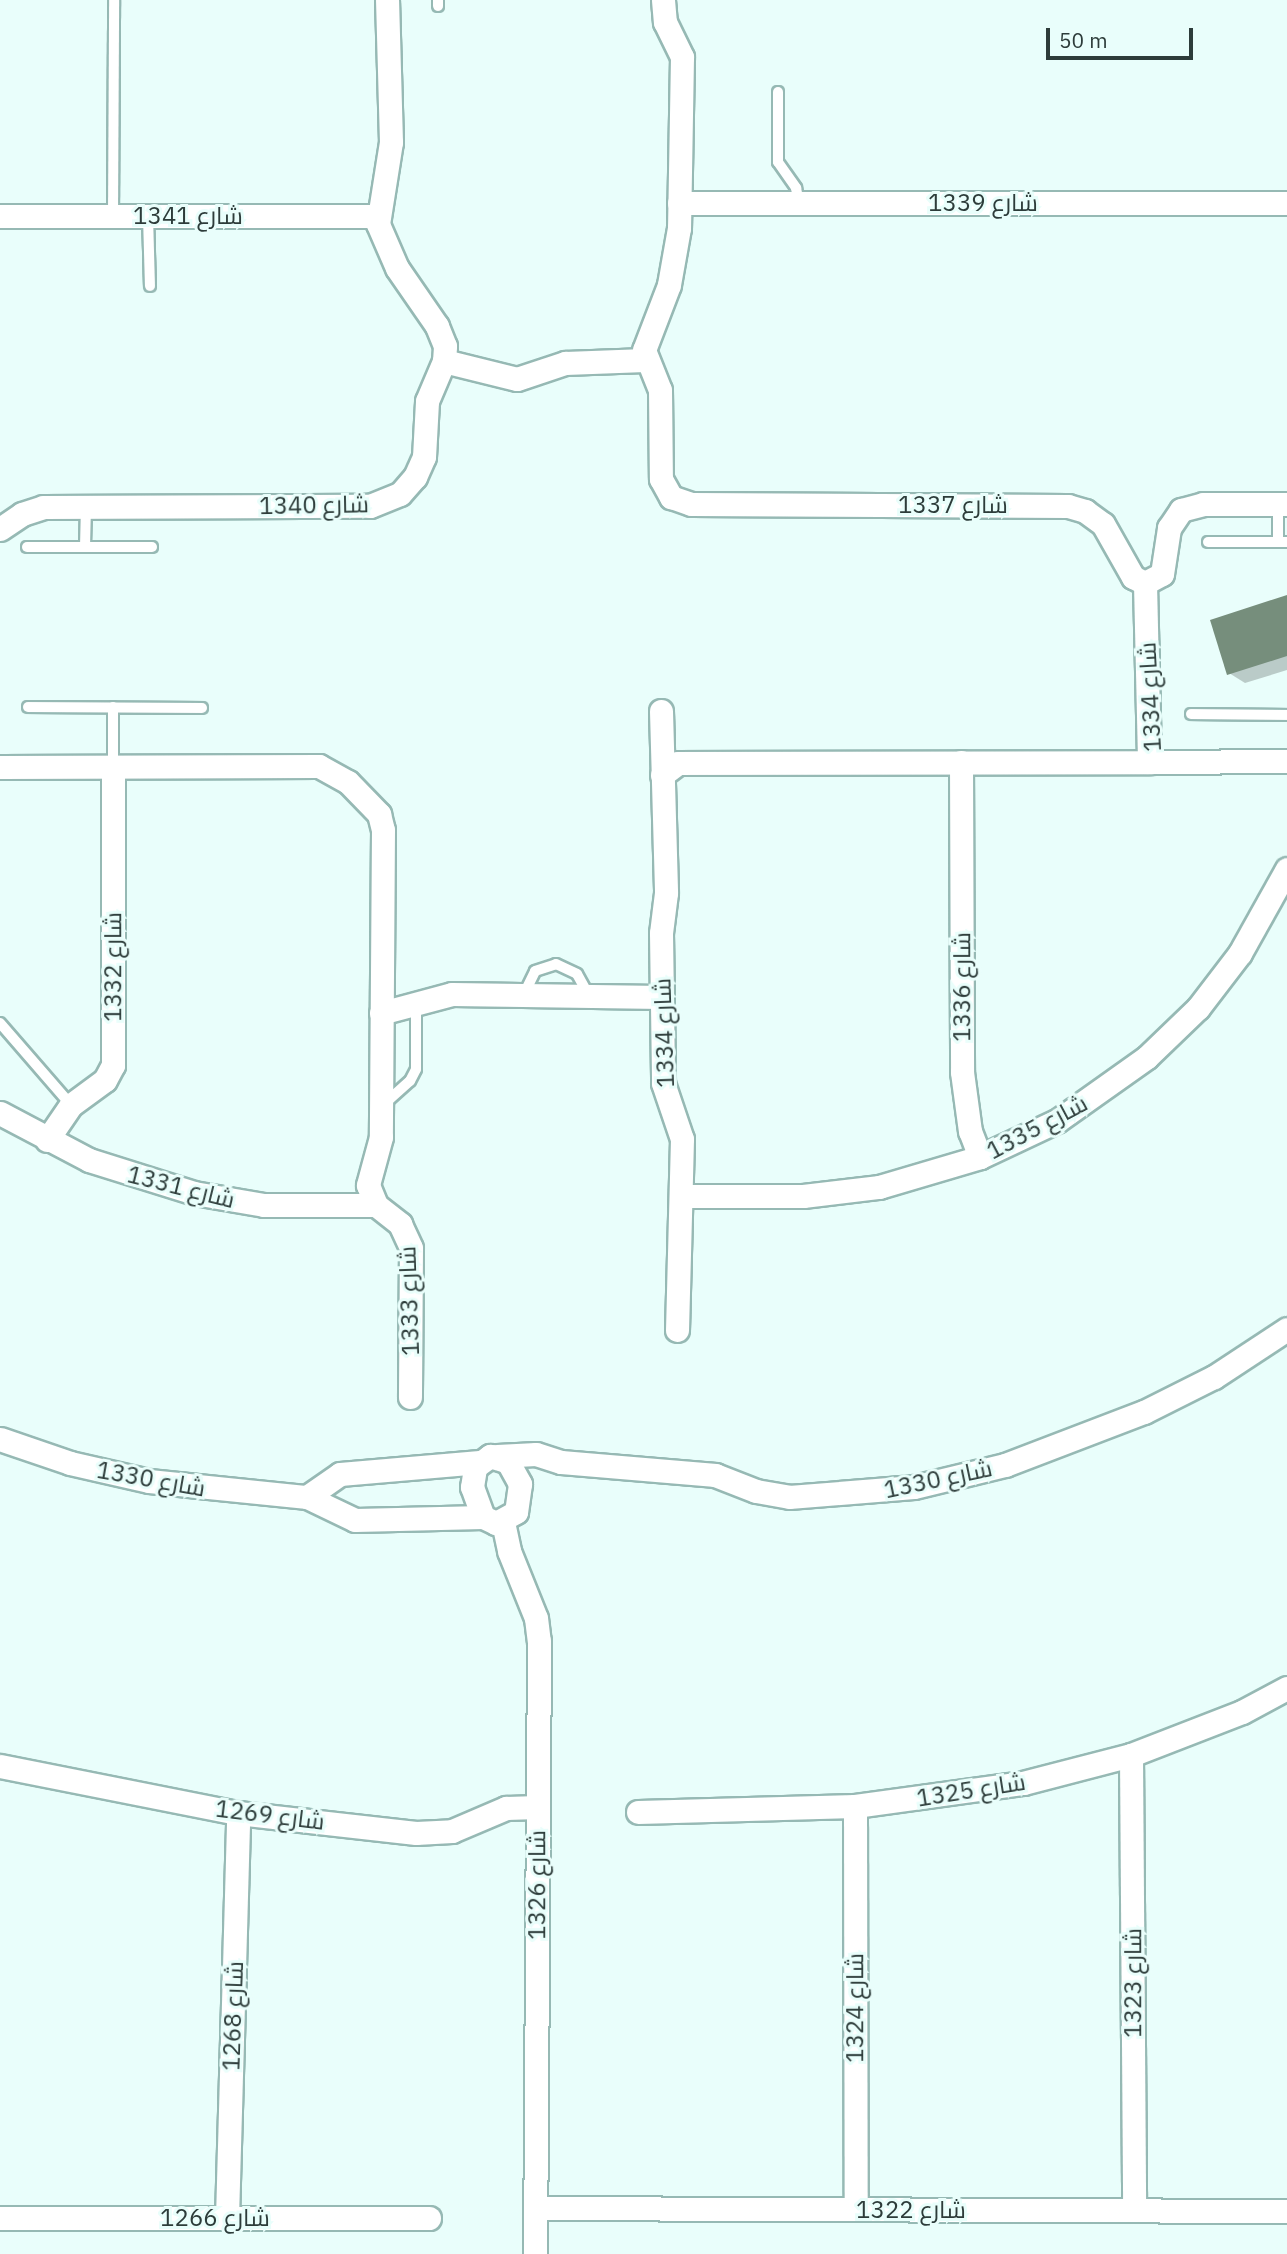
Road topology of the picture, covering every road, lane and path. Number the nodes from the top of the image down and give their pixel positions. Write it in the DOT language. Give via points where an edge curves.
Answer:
graph roads {
  1 [pos="114,0"];
  2 [pos="387,0"];
  3 [pos="663,0"];
  4 [pos="778,92"];
  5 [pos="679,203"];
  6 [pos="799,203"];
  7 [pos="1287,203"];
  8 [pos="0,216"];
  9 [pos="113,216"];
  10 [pos="148,216"];
  11 [pos="377,216"];
  12 [pos="150,286"];
  13 [pos="645,360"];
  14 [pos="444,361"];
  15 [pos="1283,504"];
  16 [pos="86,507"];
  17 [pos="0,529"];
  18 [pos="1208,542"];
  19 [pos="1282,542"];
  20 [pos="27,547"];
  21 [pos="85,547"];
  22 [pos="152,547"];
  23 [pos="1145,583"];
  24 [pos="29,707"];
  25 [pos="113,707"];
  26 [pos="202,708"];
  27 [pos="661,711"];
  28 [pos="1191,714"];
  29 [pos="1287,715"];
  30 [pos="1287,761"];
  31 [pos="961,762"];
  32 [pos="1149,762"];
  33 [pos="0,767"];
  34 [pos="113,767"];
  35 [pos="662,775"];
  36 [pos="1287,869"];
  37 [pos="662,997"];
  38 [pos="416,1006"];
  39 [pos="381,1013"];
  40 [pos="0,1023"];
  41 [pos="71,1105"];
  42 [pos="381,1107"];
  43 [pos="0,1113"];
  44 [pos="47,1140"];
  45 [pos="981,1157"];
  46 [pos="682,1196"];
  47 [pos="376,1205"];
  48 [pos="1287,1329"];
  49 [pos="677,1330"];
  50 [pos="410,1397"];
  51 [pos="0,1439"];
  52 [pos="488,1459"];
  53 [pos="561,1462"];
  54 [pos="521,1489"];
  55 [pos="307,1497"];
  56 [pos="493,1520"];
  57 [pos="1287,1688"];
  58 [pos="1131,1755"];
  59 [pos="0,1766"];
  60 [pos="855,1806"];
  61 [pos="538,1807"];
  62 [pos="638,1812"];
  63 [pos="238,1813"];
  64 [pos="535,2208"];
  65 [pos="856,2210"];
  66 [pos="1134,2210"];
  67 [pos="1287,2211"];
  68 [pos="0,2218"];
  69 [pos="227,2218"];
  70 [pos="429,2218"];
  71 [pos="535,2254"];
  1 -- 9 [label="lane"];
  2 -- 11 [label="street" via="391,154"];
  3 -- 5 [label="street" via="665,22 682,57"];
  4 -- 6 [label="lane" via="778,162 796,188"];
  5 -- 6 [label="street, شارع 1339"];
  5 -- 13 [label="street" via="674,265 646,340"];
  6 -- 7 [label="street, شارع 1339"];
  8 -- 9 [label="street, شارع 1341"];
  9 -- 10 [label="street, شارع 1341"];
  10 -- 11 [label="street, شارع 1341"];
  10 -- 12 [label="lane"];
  11 -- 14 [label="street" via="397,268 441,332"];
  13 -- 14 [label="street" via="565,363 517,379"];
  13 -- 23 [label="street, شارع 1337" via="660,390 661,479 666,492 677,501 1068,506 1103,524 1133,577"];
  14 -- 16 [label="street, شارع 1340" via="426,401 421,468 391,500 359,506"];
  15 -- 19 [label="lane"];
  15 -- 23 [label="street" via="1203,504 1181,510 1169,528 1162,574"];
  16 -- 17 [label="street, شارع 1340" via="36,508"];
  16 -- 21 [label="lane"];
  18 -- 19 [label="lane"];
  20 -- 21 [label="lane"];
  21 -- 22 [label="lane"];
  23 -- 32 [label="street, شارع 1334"];
  24 -- 25 [label="lane"];
  25 -- 26 [label="lane"];
  25 -- 34 [label="lane"];
  27 -- 35 [label="street, شارع 1334"];
  28 -- 29 [label="lane"];
  30 -- 32 [label="street, شارع 1334"];
  31 -- 32 [label="street"];
  31 -- 35 [label="street" via="678,763"];
  31 -- 45 [label="street, شارع 1336" via="962,1072 970,1131"];
  33 -- 34 [label="street"];
  34 -- 39 [label="street" via="319,766 358,789 379,814 383,830"];
  34 -- 41 [label="street, شارع 1332" via="113,1065 105,1080"];
  35 -- 37 [label="street, شارع 1334" via="666,893"];
  36 -- 45 [label="street, شارع 1335" via="1240,953 1173,1033 1089,1100"];
  37 -- 38 [label="street" via="442,995"];
  37 -- 46 [label="street, شارع 1334" via="663,1083 681,1131"];
  38 -- 39 [label="street"];
  38 -- 42 [label="lane" via="414,1075"];
  39 -- 42 [label="street"];
  40 -- 41 [label="lane"];
  41 -- 44 [label="street, شارع 1332"];
  42 -- 47 [label="street" via="380,1144 369,1177"];
  43 -- 44 [label="street, شارع 1331"];
  44 -- 47 [label="street, شارع 1331" via="124,1173 217,1198 300,1207"];
  45 -- 46 [label="street, شارع 1335" via="916,1178 841,1193"];
  46 -- 49 [label="street, شارع 1334"];
  47 -- 50 [label="street, شارع 1333" via="400,1224 411,1248"];
  48 -- 53 [label="street, شارع 1330" via="1214,1377 1144,1412 1005,1465 915,1487 789,1497 715,1475"];
  51 -- 55 [label="street, شارع 1330" via="71,1463 149,1481"];
  52 -- 53 [label="street, شارع 1330" via="536,1454"];
  52 -- 54 [label="street" via="513,1468"];
  52 -- 55 [label="street, شارع 1330" via="347,1473 327,1480"];
  52 -- 56 [label="street" via="472,1487"];
  53 -- 54 [label="street" via="534,1475"];
  54 -- 56 [label="street" via="516,1512"];
  55 -- 56 [label="street, شارع 1330" via="355,1520"];
  56 -- 61 [label="street, شارع 1326" via="538,1630"];
  57 -- 58 [label="street, شارع 1325" via="1242,1712"];
  58 -- 60 [label="street, شارع 1325" via="1023,1783"];
  58 -- 66 [label="street, شارع 1323"];
  59 -- 63 [label="street, شارع 1269"];
  60 -- 62 [label="street, شارع 1325"];
  60 -- 65 [label="street, شارع 1324"];
  61 -- 63 [label="street, شارع 1269" via="506,1808 440,1833"];
  61 -- 64 [label="street, شارع 1326"];
  63 -- 69 [label="street, شارع 1268"];
  64 -- 65 [label="street, شارع 1322"];
  64 -- 71 [label="street, شارع 1326"];
  65 -- 66 [label="street, شارع 1322"];
  66 -- 67 [label="street, شارع 1322"];
  68 -- 69 [label="street, شارع 1266"];
  69 -- 70 [label="street, شارع 1266"];
}
